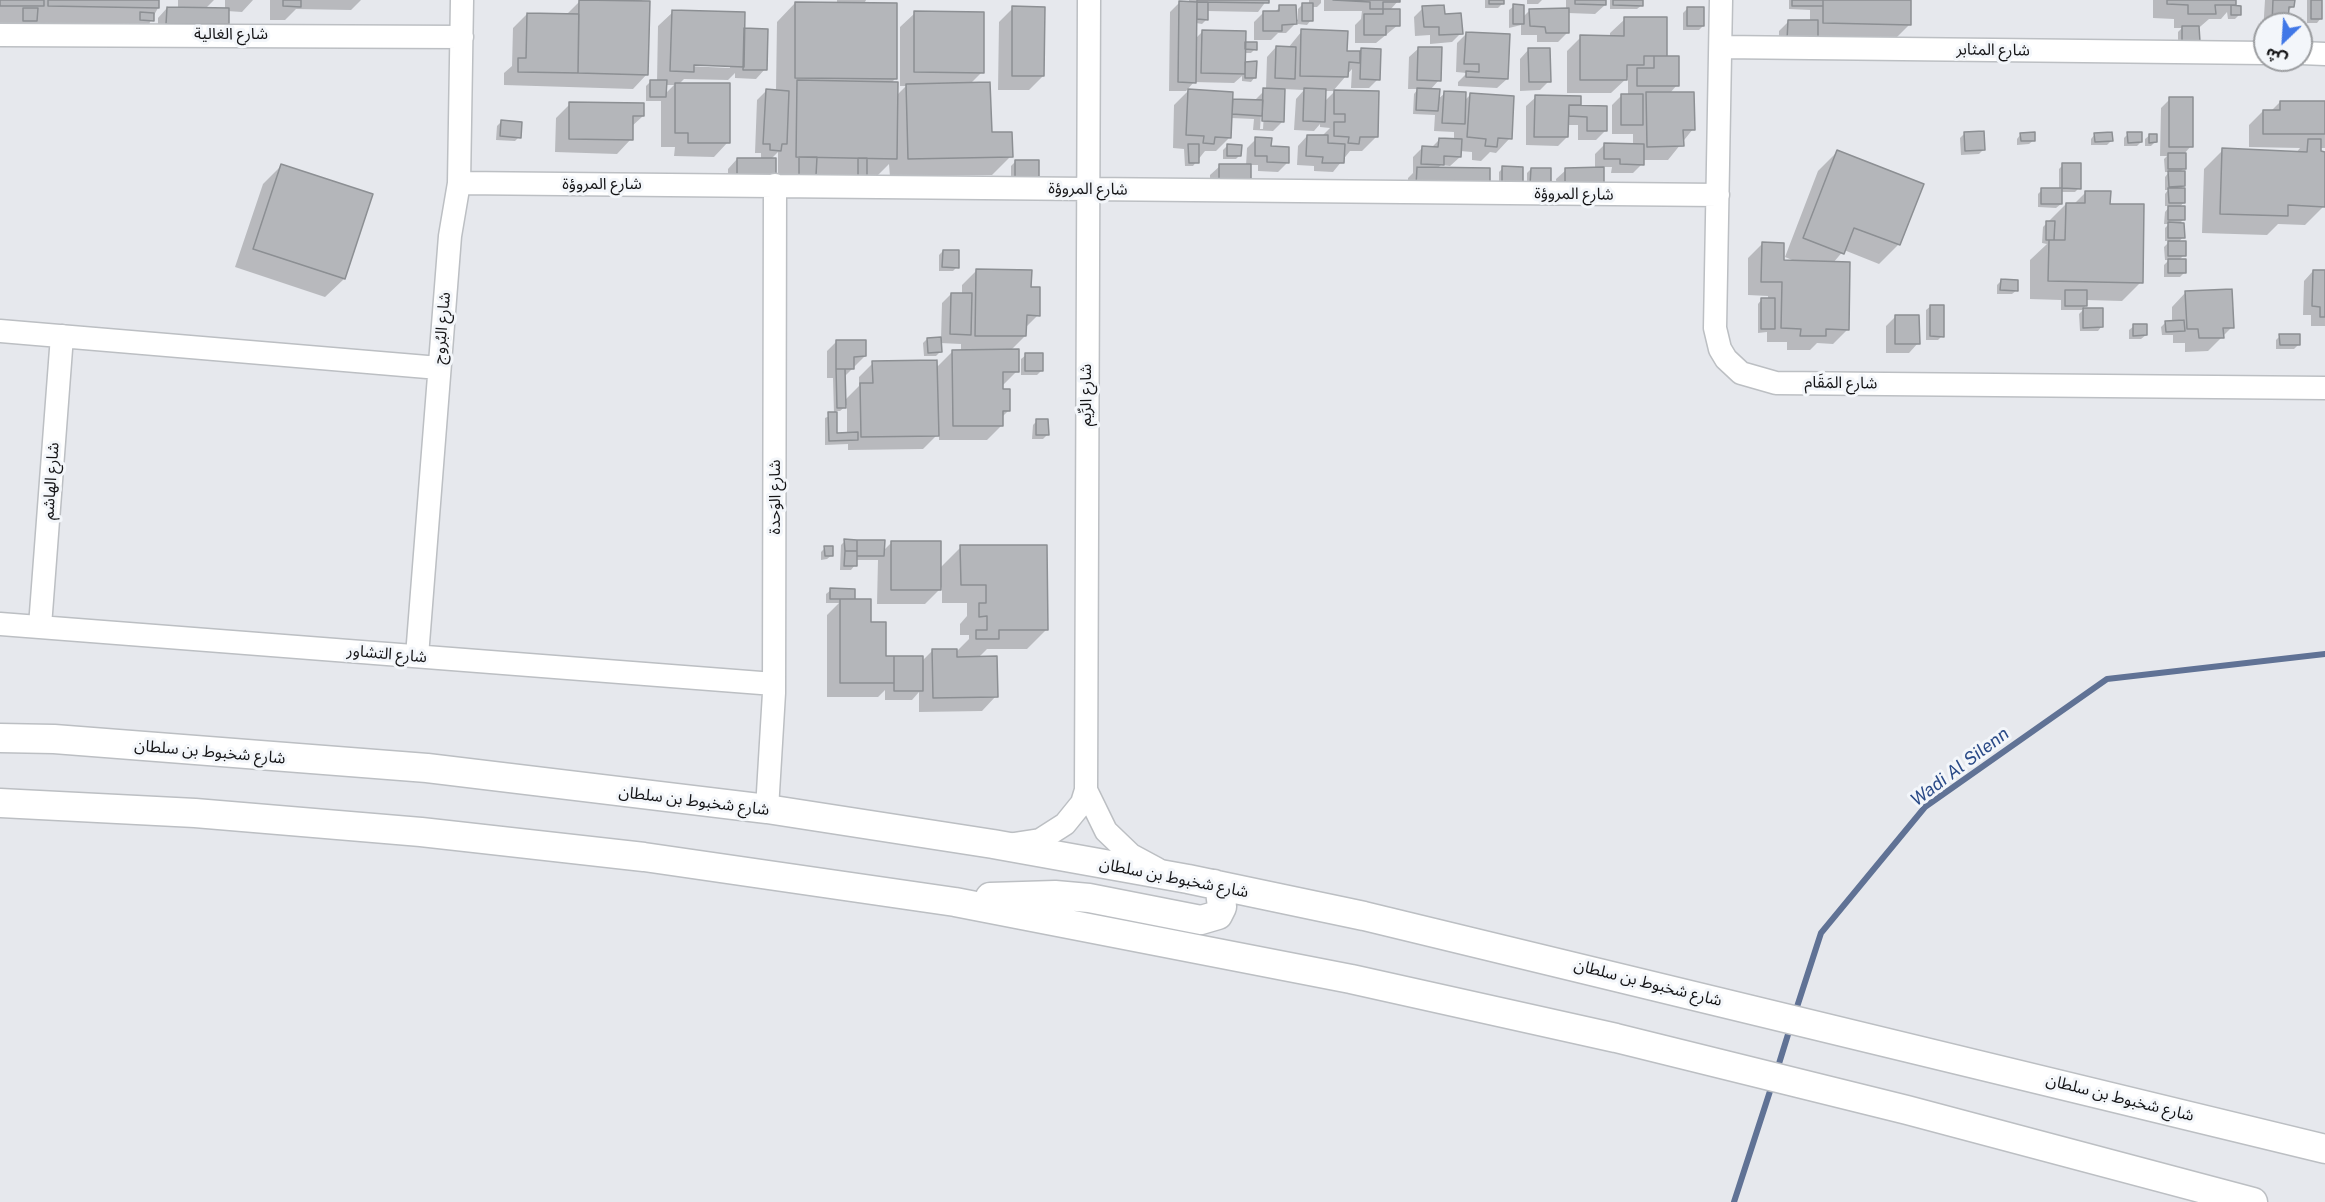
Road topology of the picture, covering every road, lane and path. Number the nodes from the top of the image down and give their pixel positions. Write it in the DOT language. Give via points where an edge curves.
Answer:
graph roads {
  1 [pos="462,0"];
  2 [pos="1089,0"];
  3 [pos="1721,0"];
  4 [pos="0,34"];
  5 [pos="462,36"];
  6 [pos="1720,46"];
  7 [pos="2253,53"];
  8 [pos="459,183"];
  9 [pos="775,185"];
  10 [pos="1087,189"];
  11 [pos="1718,195"];
  12 [pos="0,332"];
  13 [pos="62,336"];
  14 [pos="439,368"];
  15 [pos="2325,388"];
  16 [pos="0,624"];
  17 [pos="40,626"];
  18 [pos="417,656"];
  19 [pos="774,684"];
  20 [pos="0,738"];
  21 [pos="1086,790"];
  22 [pos="0,803"];
  23 [pos="767,809"];
  24 [pos="993,844"];
  25 [pos="1201,882"];
  26 [pos="955,902"];
  27 [pos="2325,1149"];
  28 [pos="2224,1198"];
  29 [pos="2253,1202"];
  1 -- 5 [label="street, شارع البُروج"];
  2 -- 10 [label="street, شارع الرِّيم"];
  3 -- 6 [label="street, شارع المَقَام"];
  4 -- 5 [label="street, شارع الغالية"];
  5 -- 8 [label="street, شارع البُروج"];
  6 -- 7 [label="street, شارع المثابر"];
  6 -- 11 [label="street, شارع المَقَام"];
  8 -- 9 [label="street, شارع المروؤة"];
  8 -- 14 [label="street, شارع البُروج" via="450,236"];
  9 -- 10 [label="street, شارع المروؤة"];
  9 -- 19 [label="street, شارع الوَحدة"];
  10 -- 11 [label="street, شارع المروؤة"];
  10 -- 21 [label="street, شارع الرِّيم"];
  11 -- 15 [label="street, شارع المَقَام" via="1717,338 1726,359 1751,377 1776,383"];
  12 -- 13 [label="street"];
  13 -- 14 [label="street"];
  13 -- 17 [label="street, شارع الهاشم"];
  14 -- 18 [label="street, شارع البُروج"];
  16 -- 17 [label="street, شارع التشاور"];
  17 -- 18 [label="street, شارع التشاور"];
  18 -- 19 [label="street, شارع التشاور"];
  19 -- 23 [label="street, شارع الوَحدة"];
  20 -- 23 [label="main road, شارع شخبوط بن سلطان" via="427,768"];
  21 -- 24 [label="street, شارع الرِّيم" via="1076,812 1053,832 1023,844"];
  21 -- 25 [label="street, شارع الرِّيم" via="1106,831 1116,842 1148,866"];
  22 -- 26 [label="main road" via="195,813 421,832 656,859"];
  23 -- 24 [label="main road, شارع شخبوط بن سلطان"];
  24 -- 25 [label="main road, شارع شخبوط بن سلطان"];
  25 -- 26 [label="main road" via="1220,891 1222,907 1218,915 1201,920 1055,895"];
  25 -- 27 [label="main road, شارع شخبوط بن سلطان" via="1632,979"];
  26 -- 28 [label="main road" via="1340,976 1616,1038 1906,1110"];
  28 -- 29 [label="main road"];
}
